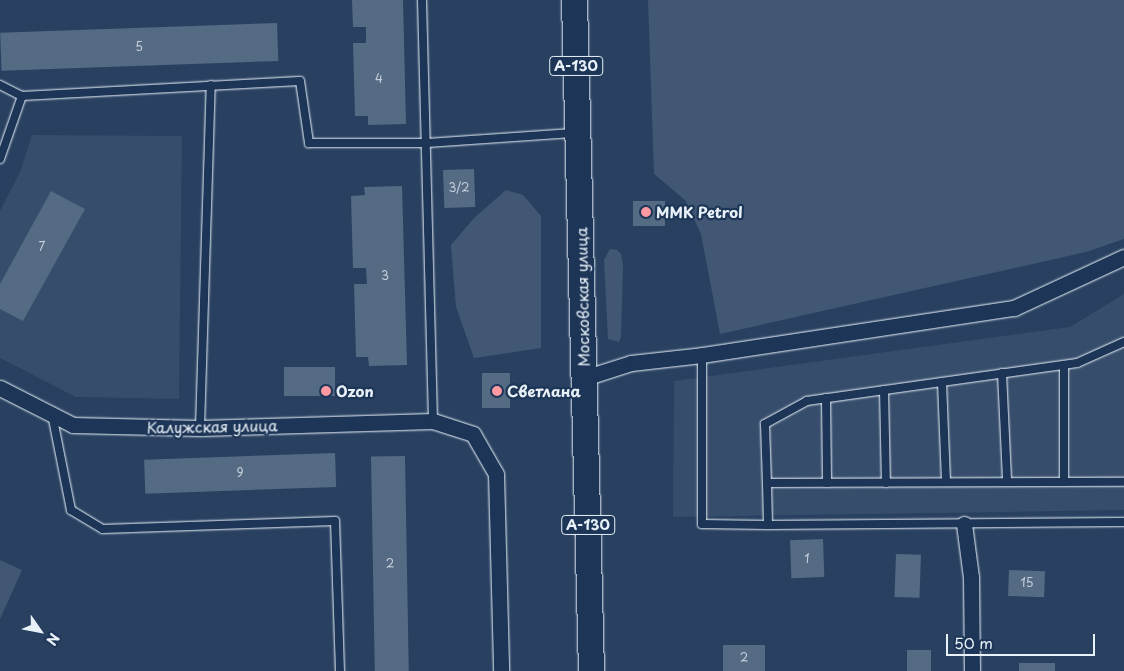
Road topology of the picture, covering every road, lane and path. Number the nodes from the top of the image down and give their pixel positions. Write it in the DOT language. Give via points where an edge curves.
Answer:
graph roads {
  1 [pos="422,0"];
  2 [pos="574,0"];
  3 [pos="0,85"];
  4 [pos="211,85"];
  5 [pos="22,96"];
  6 [pos="578,132"];
  7 [pos="427,143"];
  8 [pos="0,159"];
  9 [pos="1124,257"];
  10 [pos="1124,342"];
  11 [pos="702,355"];
  12 [pos="1064,365"];
  13 [pos="1002,373"];
  14 [pos="584,378"];
  15 [pos="942,382"];
  16 [pos="0,388"];
  17 [pos="884,390"];
  18 [pos="826,398"];
  19 [pos="52,414"];
  20 [pos="433,421"];
  21 [pos="200,428"];
  22 [pos="1007,481"];
  23 [pos="946,482"];
  24 [pos="1064,482"];
  25 [pos="1124,482"];
  26 [pos="767,483"];
  27 [pos="827,483"];
  28 [pos="886,483"];
  29 [pos="1124,522"];
  30 [pos="964,524"];
  31 [pos="768,525"];
  32 [pos="340,671"];
  33 [pos="501,671"];
  34 [pos="591,671"];
  35 [pos="972,671"];
  1 -- 7 [label="lane"];
  2 -- 6 [label="highway, А-130"];
  3 -- 5 [label="lane"];
  4 -- 5 [label="lane"];
  4 -- 7 [label="lane" via="300,81 309,143"];
  4 -- 21 [label="lane"];
  5 -- 8 [label="lane"];
  6 -- 7 [label="lane"];
  6 -- 14 [label="highway, Московская улица / А-130"];
  7 -- 20 [label="lane"];
  9 -- 11 [label="street" via="1014,308"];
  10 -- 12 [label="lane" via="1077,363"];
  11 -- 14 [label="street" via="631,362"];
  11 -- 31 [label="lane" via="702,524"];
  12 -- 13 [label="lane"];
  12 -- 24 [label="lane"];
  13 -- 15 [label="lane"];
  13 -- 22 [label="lane"];
  14 -- 34 [label="highway, Московская улица / А-130"];
  15 -- 17 [label="lane"];
  15 -- 23 [label="lane"];
  16 -- 19 [label="street, Калужская улица"];
  17 -- 18 [label="lane"];
  17 -- 28 [label="lane"];
  18 -- 26 [label="lane" via="807,401 765,424"];
  18 -- 27 [label="lane"];
  19 -- 21 [label="street, Калужская улица" via="73,425"];
  19 -- 32 [label="lane" via="71,510 103,529 335,521"];
  20 -- 21 [label="street, Калужская улица"];
  20 -- 33 [label="street, Калужская улица" via="473,434 496,474"];
  22 -- 23 [label="lane"];
  22 -- 24 [label="lane"];
  23 -- 28 [label="lane"];
  24 -- 25 [label="lane"];
  26 -- 27 [label="lane"];
  26 -- 31 [label="lane"];
  27 -- 28 [label="lane"];
  29 -- 30 [label="lane"];
  30 -- 31 [label="lane"];
  30 -- 35 [label="street" via="971,577"];
}
